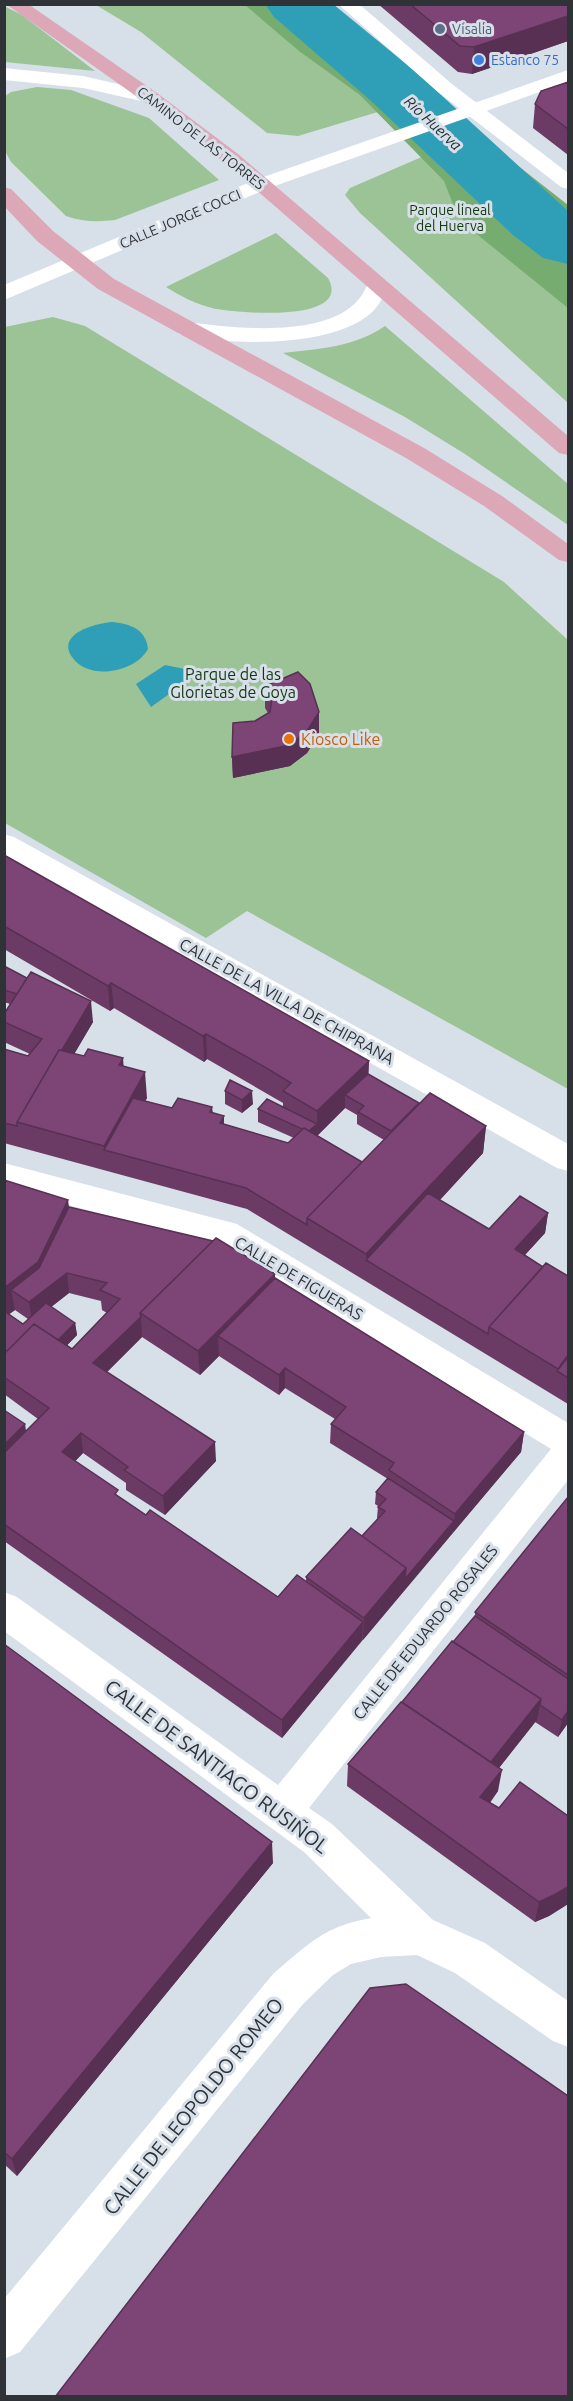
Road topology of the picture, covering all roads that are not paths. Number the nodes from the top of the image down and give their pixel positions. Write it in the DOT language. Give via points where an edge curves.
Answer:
graph roads {
  1 [pos="15,4"];
  2 [pos="347,4"];
  3 [pos="4,74"];
  4 [pos="568,76"];
  5 [pos="38,77"];
  6 [pos="4,81"];
  7 [pos="150,97"];
  8 [pos="464,112"];
  9 [pos="568,183"];
  10 [pos="262,184"];
  11 [pos="4,193"];
  12 [pos="76,262"];
  13 [pos="378,285"];
  14 [pos="4,293"];
  15 [pos="188,329"];
  16 [pos="568,448"];
  17 [pos="568,555"];
  18 [pos="4,844"];
  19 [pos="568,1159"];
  20 [pos="4,1175"];
  21 [pos="568,1441"];
  22 [pos="568,1454"];
  23 [pos="4,1608"];
  24 [pos="282,1811"];
  25 [pos="418,1935"];
  26 [pos="568,2026"];
  27 [pos="4,2336"];
  1 -- 7 [label="main road, CAMINO DE LAS TORRES"];
  2 -- 8 [label="street"];
  3 -- 5 [label="street"];
  4 -- 8 [label="street"];
  5 -- 6 [label="street"];
  5 -- 7 [label="street" via="106,86"];
  7 -- 10 [label="main road, CAMINO DE LAS TORRES"];
  8 -- 9 [label="street"];
  8 -- 10 [label="street, CALLE JORGE COCCI"];
  10 -- 12 [label="street, CALLE JORGE COCCI"];
  10 -- 13 [label="main road, CAMINO DE LAS TORRES"];
  11 -- 12 [label="main road" via="33,226"];
  12 -- 14 [label="street, CALLE JORGE COCCI"];
  12 -- 15 [label="main road" via="106,284"];
  13 -- 15 [label="street" via="374,297 359,312 320,328 257,335"];
  13 -- 16 [label="main road, CAMINO DE LAS TORRES"];
  15 -- 17 [label="main road" via="415,453 493,501"];
  18 -- 19 [label="street, CALLE DE LA VILLA DE CHIPRANA"];
  20 -- 21 [label="street, CALLE DE FIGUERAS" via="225,1233"];
  22 -- 24 [label="street, CALLE DE EDUARDO ROSALES"];
  23 -- 24 [label="street, CALLE DE SANTIAGO RUSIÑOL"];
  24 -- 25 [label="street, CALLE DE SANTIAGO RUSIÑOL" via="318,1838"];
  25 -- 26 [label="street" via="470,1958"];
  25 -- 27 [label="street, CALLE DE LEOPOLDO ROMEO" via="381,1936 356,1942 324,1956 288,1989"];
}
